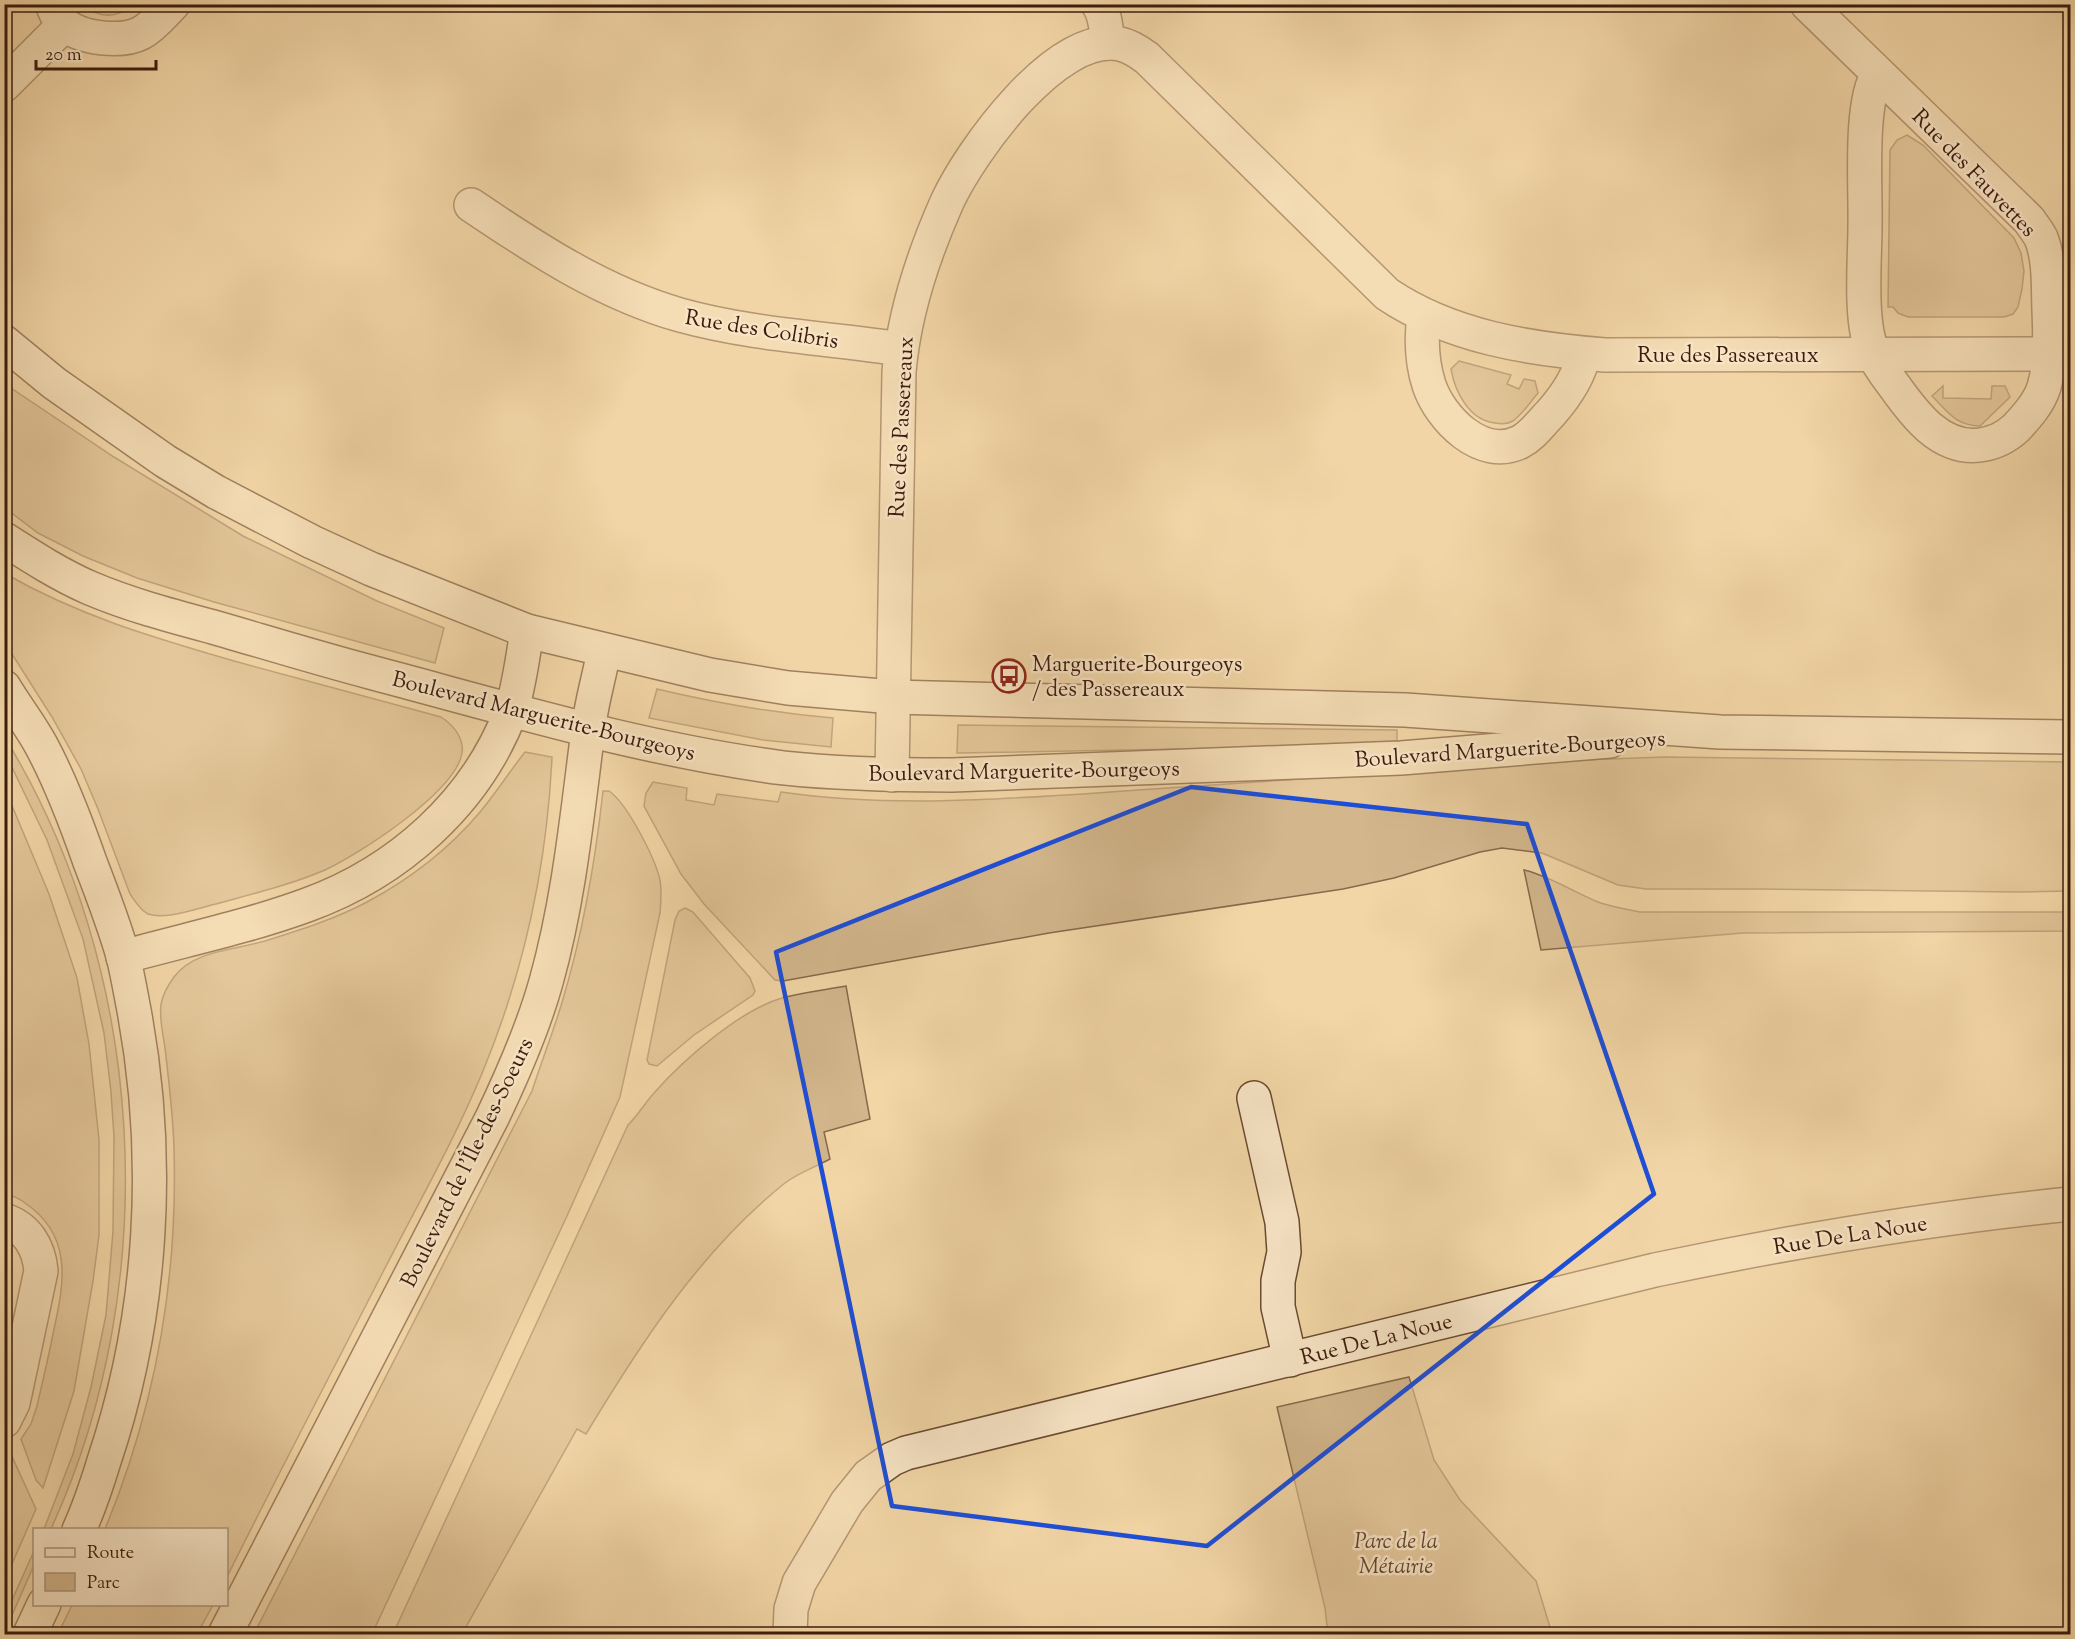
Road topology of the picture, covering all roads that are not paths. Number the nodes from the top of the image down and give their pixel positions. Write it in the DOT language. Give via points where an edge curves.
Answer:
graph roads {
  1 [pos="173,4"];
  2 [pos="1098,4"];
  3 [pos="1807,4"];
  4 [pos="58,15"];
  5 [pos="1108,43"];
  6 [pos="1878,75"];
  7 [pos="4,85"];
  8 [pos="471,205"];
  9 [pos="1424,316"];
  10 [pos="4,342"];
  11 [pos="901,349"];
  12 [pos="1873,353"];
  13 [pos="1584,354"];
  14 [pos="2060,354"];
  15 [pos="4,539"];
  16 [pos="527,631"];
  17 [pos="604,651"];
  18 [pos="4,687"];
  19 [pos="893,697"];
  20 [pos="512,709"];
  21 [pos="588,729"];
  22 [pos="1719,732"];
  23 [pos="2070,737"];
  24 [pos="892,775"];
  25 [pos="123,957"];
  26 [pos="1254,1098"];
  27 [pos="2070,1204"];
  28 [pos="4,1220"];
  29 [pos="1290,1360"];
  30 [pos="4,1421"];
  31 [pos="80,1528"];
  32 [pos="44,1606"];
  33 [pos="30,1635"];
  34 [pos="225,1635"];
  35 [pos="790,1635"];
  1 -- 4 [label="street" via="149,28 124,37 84,34"];
  2 -- 5 [label="street"];
  3 -- 6 [label="street, Rue des Fauvettes"];
  4 -- 7 [label="street"];
  5 -- 9 [label="street, Rue des Passereaux" via="1136,50 1148,58 1387,294"];
  5 -- 11 [label="street, Rue des Passereaux" via="1081,50 1048,70 991,131 948,200 931,239 916,281"];
  6 -- 12 [label="street" via="1869,93 1866,134 1865,299 1867,336"];
  6 -- 14 [label="street, Rue des Fauvettes" via="2029,220 2041,238"];
  8 -- 11 [label="street, Rue des Colibris" via="567,267 678,314 752,330"];
  9 -- 13 [label="street, Rue des Passereaux" via="1506,342"];
  9 -- 13 [label="street" via="1423,357 1434,399 1462,432 1492,446 1520,442 1534,432 1570,388"];
  10 -- 16 [label="street" via="129,437 216,492 371,569"];
  11 -- 19 [label="street, Rue des Passereaux"];
  12 -- 13 [label="street, Rue des Passereaux"];
  12 -- 14 [label="street, Rue des Passereaux"];
  12 -- 14 [label="street" via="1908,406 1925,424 1951,442 1974,446 1999,441 2012,432 2034,407"];
  15 -- 20 [label="street, Boulevard Marguerite-Bourgeoys" via="90,588 143,607"];
  16 -- 17 [label="street"];
  16 -- 20 [label="street"];
  17 -- 19 [label="street, Boulevard Marguerite-Bourgeoys" via="753,682"];
  17 -- 21 [label="street, Boulevard de l'Île-des-Soeurs"];
  18 -- 25 [label="street" via="61,785"];
  19 -- 22 [label="street, Boulevard Marguerite-Bourgeoys" via="1405,711"];
  19 -- 24 [label="street, Rue des Passereaux"];
  20 -- 21 [label="street, Boulevard Marguerite-Bourgeoys"];
  20 -- 25 [label="street" via="482,769 458,802 410,850 346,888 308,905"];
  21 -- 24 [label="street, Boulevard Marguerite-Bourgeoys" via="751,763"];
  21 -- 34 [label="street, Boulevard de l'Île-des-Soeurs" via="560,928 521,1054 447,1206"];
  22 -- 23 [label="street, Boulevard Marguerite-Bourgeoys"];
  22 -- 24 [label="street, Boulevard Marguerite-Bourgeoys" via="1401,758"];
  25 -- 31 [label="street" via="142,1062 148,1132 146,1264 124,1395"];
  26 -- 29 [label="street" via="1282,1222 1284,1252 1278,1307"];
  27 -- 29 [label="street, Rue De La Noue" via="1877,1228 1742,1251 1595,1283"];
  28 -- 30 [label="street" via="19,1227 33,1242 41,1271 13,1403"];
  29 -- 35 [label="street, Rue De La Noue" via="930,1446 892,1459 858,1487 805,1571 794,1596"];
  32 -- 33 [label="street"];
}
